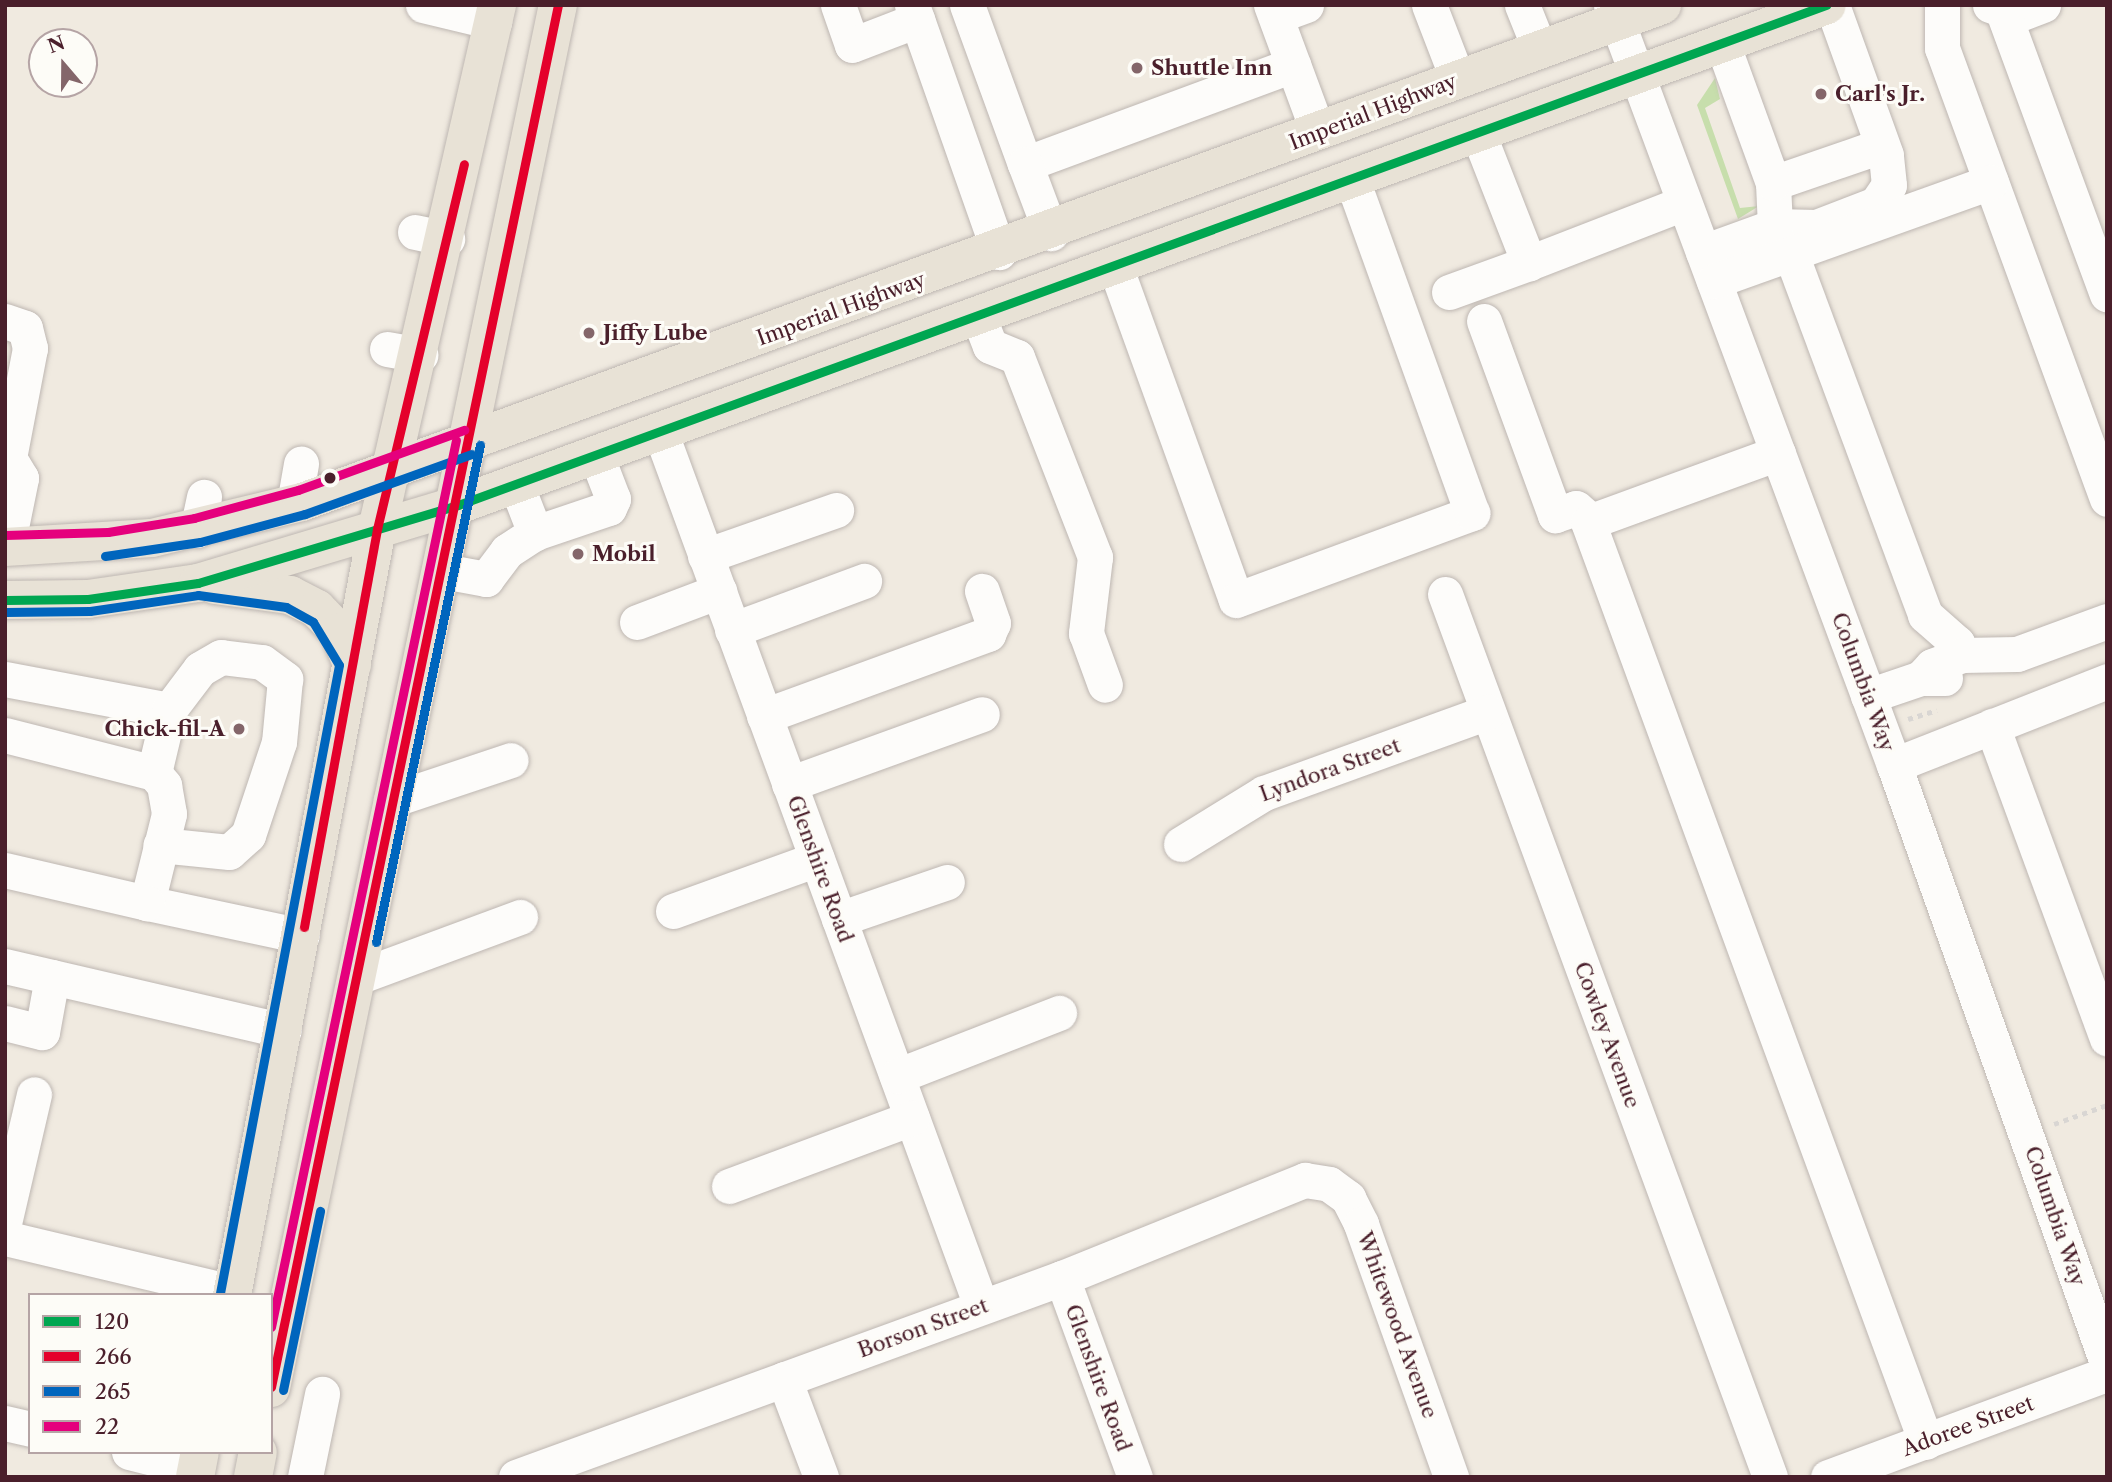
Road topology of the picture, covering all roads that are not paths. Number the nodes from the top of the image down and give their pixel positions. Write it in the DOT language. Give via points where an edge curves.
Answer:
graph roads {
  1 [pos="558,5"];
  2 [pos="838,5"];
  3 [pos="967,5"];
  4 [pos="1429,5"];
  5 [pos="1522,5"];
  6 [pos="1662,5"];
  7 [pos="1829,5"];
  8 [pos="2043,5"];
  9 [pos="439,7"];
  10 [pos="1284,9"];
  11 [pos="1996,9"];
  12 [pos="914,13"];
  13 [pos="495,14"];
  14 [pos="1614,14"];
  15 [pos="1935,15"];
  16 [pos="1722,43"];
  17 [pos="1539,50"];
  18 [pos="1293,65"];
  19 [pos="1637,75"];
  20 [pos="1458,80"];
  21 [pos="1318,132"];
  22 [pos="1478,133"];
  23 [pos="1866,151"];
  24 [pos="1025,164"];
  25 [pos="1352,179"];
  26 [pos="1991,182"];
  27 [pos="1773,183"];
  28 [pos="1684,203"];
  29 [pos="1051,233"];
  30 [pos="1788,251"];
  31 [pos="999,252"];
  32 [pos="1529,263"];
  33 [pos="1115,266"];
  34 [pos="1713,278"];
  35 [pos="1449,292"];
  36 [pos="2107,294"];
  37 [pos="978,316"];
  38 [pos="5,321"];
  39 [pos="1484,321"];
  40 [pos="660,431"];
  41 [pos="468,442"];
  42 [pos="1778,453"];
  43 [pos="596,455"];
  44 [pos="301,464"];
  45 [pos="393,471"];
  46 [pos="13,480"];
  47 [pos="516,484"];
  48 [pos="2107,499"];
  49 [pos="294,504"];
  50 [pos="458,505"];
  51 [pos="836,510"];
  52 [pos="1591,520"];
  53 [pos="377,529"];
  54 [pos="535,533"];
  55 [pos="6,547"];
  56 [pos="705,556"];
  57 [pos="443,571"];
  58 [pos="864,581"];
  59 [pos="198,583"];
  60 [pos="719,591"];
  61 [pos="982,591"];
  62 [pos="1445,594"];
  63 [pos="5,600"];
  64 [pos="2107,621"];
  65 [pos="638,622"];
  66 [pos="733,629"];
  67 [pos="1970,657"];
  68 [pos="352,664"];
  69 [pos="5,679"];
  70 [pos="2107,681"];
  71 [pos="1105,685"];
  72 [pos="1868,696"];
  73 [pos="169,710"];
  74 [pos="1488,712"];
  75 [pos="982,714"];
  76 [pos="764,716"];
  77 [pos="1992,726"];
  78 [pos="5,735"];
  79 [pos="511,760"];
  80 [pos="1894,765"];
  81 [pos="155,773"];
  82 [pos="789,784"];
  83 [pos="391,800"];
  84 [pos="1181,844"];
  85 [pos="160,845"];
  86 [pos="817,859"];
  87 [pos="5,870"];
  88 [pos="947,881"];
  89 [pos="147,903"];
  90 [pos="673,911"];
  91 [pos="520,917"];
  92 [pos="839,919"];
  93 [pos="302,936"];
  94 [pos="5,966"];
  95 [pos="52,977"];
  96 [pos="355,978"];
  97 [pos="1059,1013"];
  98 [pos="5,1023"];
  99 [pos="284,1031"];
  100 [pos="2107,1038"];
  101 [pos="897,1076"];
  102 [pos="34,1094"];
  103 [pos="912,1118"];
  104 [pos="1328,1184"];
  105 [pos="729,1186"];
  106 [pos="5,1219"];
  107 [pos="5,1238"];
  108 [pos="1062,1278"];
  109 [pos="232,1293"];
  110 [pos="981,1307"];
  111 [pos="2107,1363"];
  112 [pos="2107,1374"];
  113 [pos="273,1378"];
  114 [pos="784,1379"];
  115 [pos="323,1394"];
  116 [pos="5,1423"];
  117 [pos="28,1429"];
  118 [pos="1926,1442"];
  119 [pos="139,1454"];
  120 [pos="258,1454"];
  121 [pos="197,1466"];
  122 [pos="253,1477"];
  123 [pos="305,1477"];
  124 [pos="516,1477"];
  125 [pos="821,1477"];
  126 [pos="1135,1477"];
  127 [pos="1451,1477"];
  128 [pos="1770,1477"];
  129 [pos="1828,1477"];
  1 -- 41 [label="main road"];
  2 -- 12 [label="street" via="852,44"];
  3 -- 24 [label="street"];
  4 -- 20 [label="street"];
  5 -- 17 [label="street"];
  6 -- 14 [label="main road, Imperial Highway"];
  7 -- 16 [label="main road"];
  7 -- 30 [label="street" via="1885,155 1889,185 1876,204 1825,223"];
  8 -- 11 [label="street"];
  9 -- 13 [label="street"];
  10 -- 18 [label="street"];
  11 -- 36 [label="street"];
  12 -- 31 [label="street" via="956,155"];
  13 -- 45 [label="main road" via="431,236 404,352"];
  14 -- 17 [label="main road, Imperial Highway"];
  14 -- 19 [label="street, Columbia Way"];
  15 -- 26 [label="street"];
  16 -- 19 [label="main road"];
  16 -- 27 [label="street"];
  17 -- 20 [label="main road, Imperial Highway"];
  18 -- 21 [label="street"];
  18 -- 24 [label="street"];
  19 -- 22 [label="main road"];
  19 -- 28 [label="street, Columbia Way"];
  20 -- 21 [label="main road, Imperial Highway"];
  21 -- 29 [label="main road, Imperial Highway"];
  22 -- 25 [label="main road"];
  22 -- 32 [label="street"];
  23 -- 27 [label="street"];
  24 -- 29 [label="street"];
  25 -- 33 [label="main road"];
  25 -- 33 [label="street" via="1472,513 1262,591 1236,600"];
  26 -- 30 [label="street"];
  26 -- 48 [label="street"];
  27 -- 30 [label="street"];
  28 -- 32 [label="street"];
  28 -- 34 [label="street, Columbia Way"];
  29 -- 31 [label="main road, Imperial Highway"];
  30 -- 34 [label="street"];
  30 -- 34 [label="street"];
  30 -- 67 [label="street" via="1924,615"];
  31 -- 41 [label="main road, Imperial Highway"];
  32 -- 35 [label="street"];
  33 -- 37 [label="main road"];
  34 -- 42 [label="street, Columbia Way"];
  37 -- 40 [label="main road"];
  37 -- 71 [label="street" via="990,346 1017,357 1095,557 1086,634"];
  38 -- 46 [label="street" via="19,323 30,336 9,458"];
  39 -- 52 [label="street" via="1555,515 1576,508"];
  40 -- 43 [label="main road"];
  40 -- 56 [label="street, Glenshire Road"];
  41 -- 45 [label="main road, Imperial Highway"];
  41 -- 50 [label="main road"];
  42 -- 52 [label="street"];
  42 -- 72 [label="street, Columbia Way"];
  43 -- 47 [label="main road"];
  43 -- 54 [label="street" via="613,499 609,508"];
  44 -- 49 [label="street"];
  45 -- 49 [label="main road, Imperial Highway"];
  45 -- 53 [label="main road"];
  46 -- 55 [label="street"];
  47 -- 50 [label="main road"];
  47 -- 54 [label="street"];
  49 -- 55 [label="main road, Imperial Highway" via="201,513 109,544"];
  50 -- 53 [label="main road"];
  50 -- 57 [label="main road"];
  51 -- 56 [label="street"];
  52 -- 118 [label="street"];
  53 -- 59 [label="main road"];
  53 -- 68 [label="main road"];
  54 -- 57 [label="street" via="507,551 486,579"];
  56 -- 60 [label="street, Glenshire Road"];
  57 -- 83 [label="main road"];
  58 -- 66 [label="street"];
  59 -- 63 [label="main road" via="88,599"];
  59 -- 68 [label="main road" via="290,595 317,609 340,632"];
  60 -- 65 [label="street"];
  60 -- 66 [label="street, Glenshire Road"];
  61 -- 76 [label="street" via="993,623 988,634"];
  62 -- 74 [label="street, Cowley Avenue"];
  64 -- 67 [label="street" via="2017,654"];
  66 -- 76 [label="street, Glenshire Road"];
  67 -- 72 [label="street" via="1932,666 1922,678"];
  68 -- 93 [label="main road"];
  69 -- 73 [label="street"];
  70 -- 77 [label="street"];
  72 -- 80 [label="street, Columbia Way"];
  73 -- 81 [label="street"];
  73 -- 85 [label="street" via="200,669 221,657 262,662 285,679 279,742 248,835 229,852"];
  74 -- 84 [label="street, Lyndora Street" via="1264,793"];
  74 -- 128 [label="street, Cowley Avenue"];
  75 -- 82 [label="street"];
  76 -- 82 [label="street, Glenshire Road"];
  77 -- 80 [label="street"];
  77 -- 100 [label="street"];
  78 -- 81 [label="street"];
  79 -- 83 [label="street"];
  80 -- 111 [label="street, Columbia Way"];
  81 -- 85 [label="street" via="164,785 169,814"];
  82 -- 86 [label="street, Glenshire Road"];
  83 -- 96 [label="main road"];
  85 -- 89 [label="street"];
  86 -- 90 [label="street"];
  86 -- 92 [label="street, Glenshire Road"];
  87 -- 89 [label="street"];
  88 -- 92 [label="street"];
  89 -- 93 [label="street"];
  91 -- 96 [label="street"];
  92 -- 101 [label="street, Glenshire Road"];
  93 -- 99 [label="main road"];
  94 -- 95 [label="street"];
  95 -- 98 [label="street" via="42,1032"];
  95 -- 99 [label="street"];
  96 -- 113 [label="main road"];
  97 -- 101 [label="street"];
  99 -- 109 [label="main road"];
  101 -- 103 [label="street, Glenshire Road"];
  102 -- 106 [label="street"];
  103 -- 105 [label="street"];
  103 -- 110 [label="street, Glenshire Road"];
  104 -- 108 [label="street, Borson Street" via="1284,1186 1235,1212"];
  104 -- 127 [label="street, Whitewood Avenue" via="1348,1198 1361,1224"];
  107 -- 109 [label="street"];
  108 -- 110 [label="street, Borson Street"];
  108 -- 126 [label="street, Glenshire Road"];
  110 -- 114 [label="street, Borson Street"];
  112 -- 118 [label="street, Adoree Street"];
  114 -- 124 [label="street, Borson Street"];
  114 -- 125 [label="street"];
  115 -- 123 [label="street"];
  116 -- 117 [label="street"];
  118 -- 129 [label="street, Adoree Street"];
  119 -- 121 [label="street"];
  120 -- 122 [label="main road"];
}
